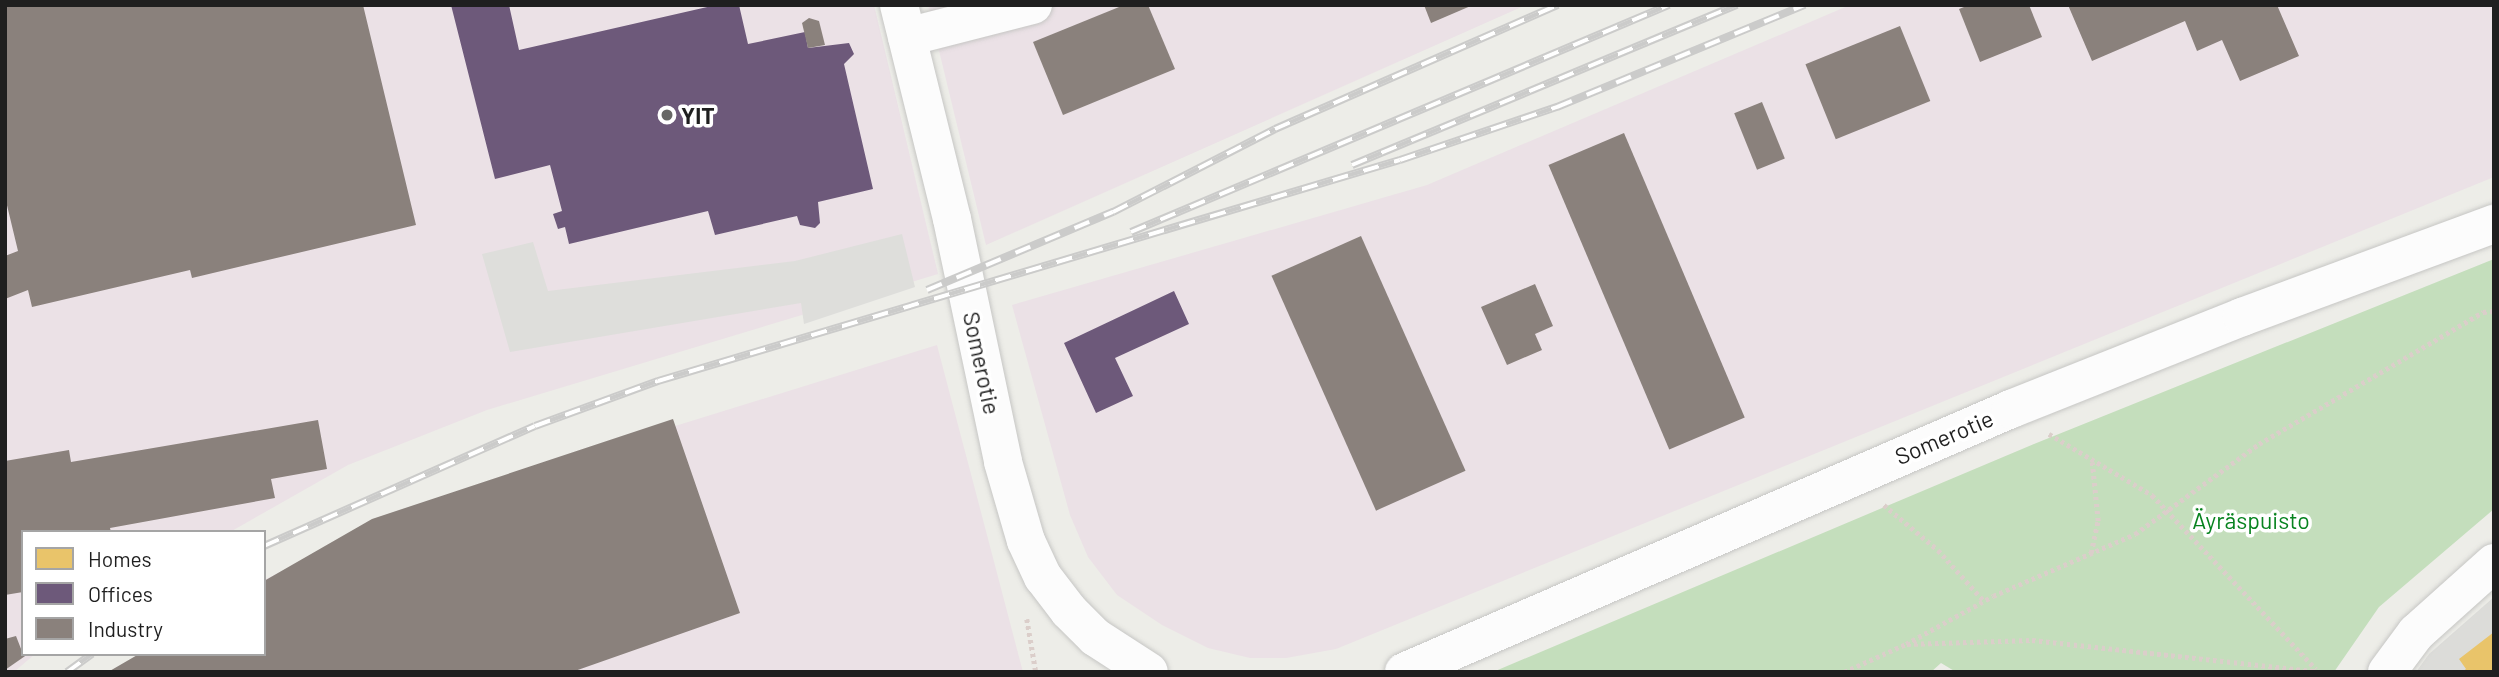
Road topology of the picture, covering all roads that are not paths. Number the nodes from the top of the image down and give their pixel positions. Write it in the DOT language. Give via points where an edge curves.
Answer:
graph roads {
  1 [pos="1033,5"];
  2 [pos="903,21"];
  3 [pos="2494,224"];
  4 [pos="2494,563"];
  5 [pos="1149,672"];
  6 [pos="1404,672"];
  7 [pos="2387,672"];
  1 -- 2 [label="street"];
  2 -- 5 [label="street, Somerotie" via="952,219 1003,461 1026,541 1043,577 1069,611 1095,637"];
  3 -- 6 [label="street, Somerotie" via="2011,409"];
  4 -- 7 [label="street" via="2416,633"];
}
